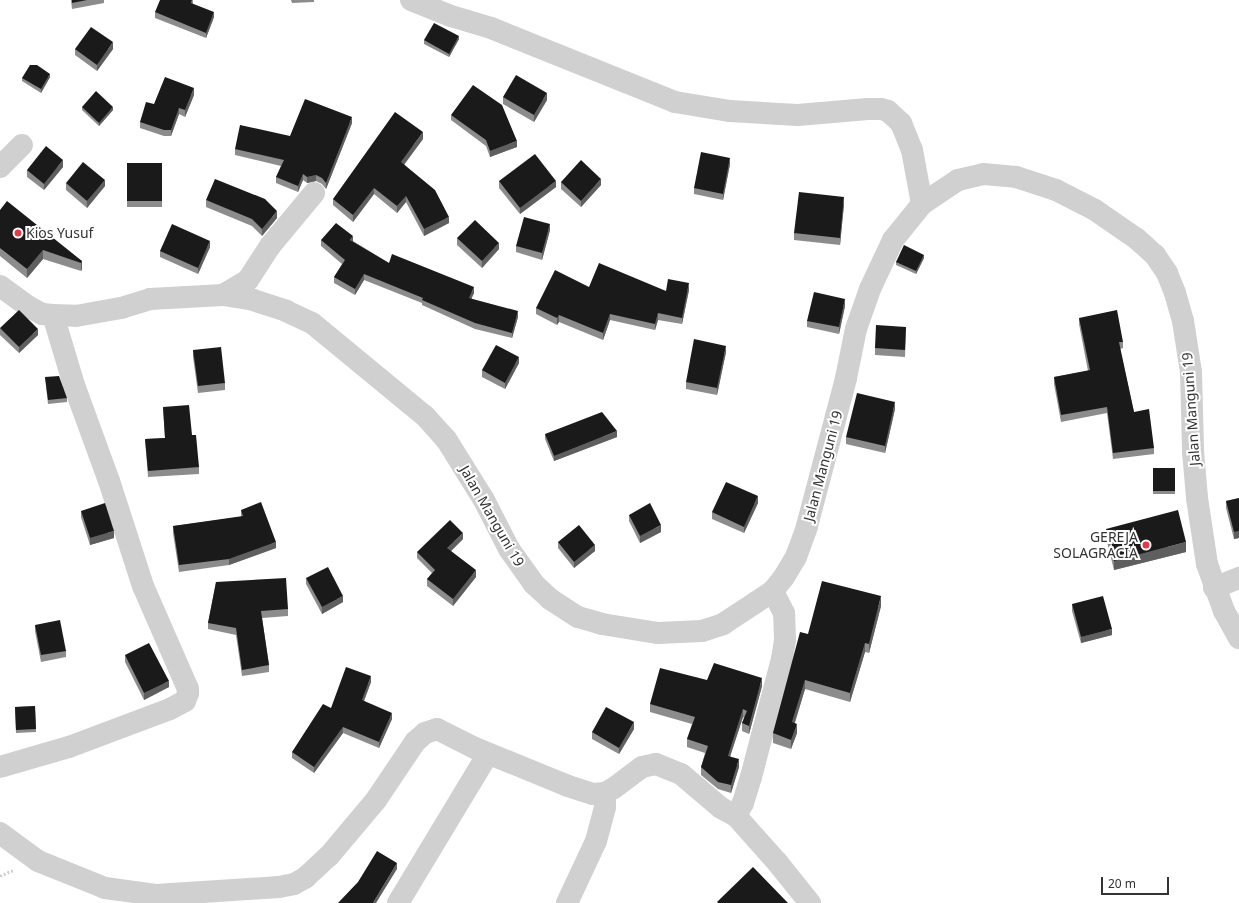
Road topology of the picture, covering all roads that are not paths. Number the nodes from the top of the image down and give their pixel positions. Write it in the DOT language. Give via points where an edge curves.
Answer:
graph roads {
  1 [pos="411,0"];
  2 [pos="22,145"];
  3 [pos="0,167"];
  4 [pos="314,193"];
  5 [pos="922,204"];
  6 [pos="0,286"];
  7 [pos="223,296"];
  8 [pos="53,315"];
  9 [pos="1239,578"];
  10 [pos="1214,588"];
  11 [pos="773,591"];
  12 [pos="1239,638"];
  13 [pos="488,754"];
  14 [pos="0,767"];
  15 [pos="604,793"];
  16 [pos="736,816"];
  17 [pos="0,833"];
  18 [pos="398,903"];
  19 [pos="567,903"];
  20 [pos="810,903"];
  1 -- 5 [label="street" via="491,28 675,102 730,111 798,115 868,109 888,111 901,123 912,150"];
  2 -- 3 [label="street"];
  4 -- 7 [label="street" via="270,246 248,280"];
  5 -- 10 [label="street, Jalan Manguni 19" via="958,180 983,174 1016,177 1056,190 1095,210 1155,255 1167,273 1182,321 1191,372 1197,498 1207,564"];
  5 -- 11 [label="street, Jalan Manguni 19" via="893,240 870,289 856,329 846,378 807,526 796,557"];
  6 -- 8 [label="street, Jalan Manguni 19" via="29,307 42,314"];
  7 -- 8 [label="street, Jalan Manguni 19" via="150,299 121,308 76,316"];
  7 -- 11 [label="street, Jalan Manguni 19" via="253,300 286,310 312,323 425,416 446,439 469,473 509,549 534,584 550,599 578,617 602,624 651,632 676,634 702,631 723,624"];
  8 -- 14 [label="street" via="74,385 143,586 188,693 185,701 170,709 69,747"];
  9 -- 10 [label="street"];
  10 -- 12 [label="street, Jalan Manguni 19"];
  11 -- 16 [label="street" via="784,613 784,646 751,777"];
  13 -- 15 [label="street" via="568,786 593,794"];
  13 -- 17 [label="street" via="443,731 437,729 425,733 415,742 376,800 329,856 305,878 280,888 156,895 105,888 38,861"];
  13 -- 18 [label="street"];
  15 -- 16 [label="street" via="642,767 656,764 681,774 721,808"];
  15 -- 19 [label="street" via="604,807 596,841"];
  16 -- 20 [label="street"];
}
